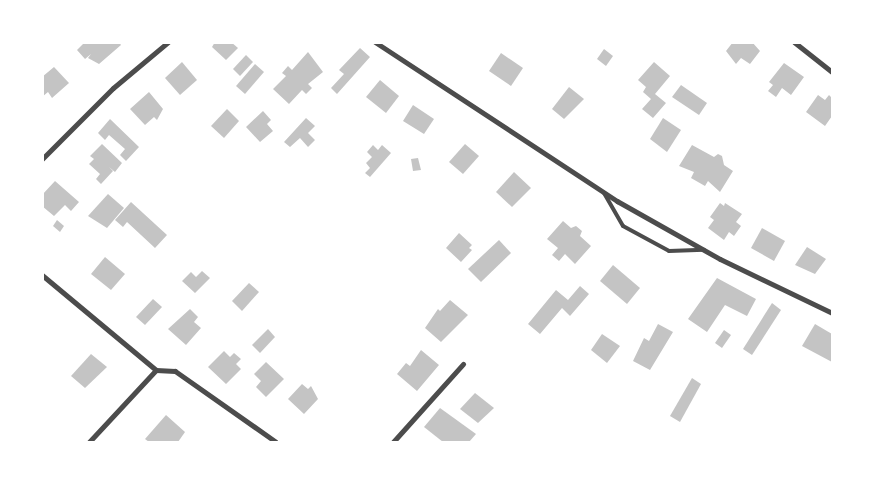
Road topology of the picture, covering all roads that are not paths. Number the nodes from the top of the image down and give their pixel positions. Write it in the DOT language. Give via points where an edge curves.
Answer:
graph roads {
  1 [pos="168,42"];
  2 [pos="375,42"];
  3 [pos="794,42"];
  4 [pos="832,72"];
  5 [pos="42,160"];
  6 [pos="604,193"];
  7 [pos="705,250"];
  8 [pos="42,275"];
  9 [pos="832,313"];
  10 [pos="463,364"];
  11 [pos="156,370"];
  12 [pos="89,442"];
  13 [pos="276,442"];
  14 [pos="392,442"];
  1 -- 5 [label="street" via="113,88"];
  2 -- 6 [label="street"];
  3 -- 4 [label="street"];
  6 -- 7 [label="street"];
  6 -- 7 [label="lane" via="623,226 669,250"];
  7 -- 9 [label="street"];
  8 -- 11 [label="street"];
  10 -- 14 [label="street"];
  11 -- 12 [label="street"];
  11 -- 13 [label="street" via="175,371"];
}
